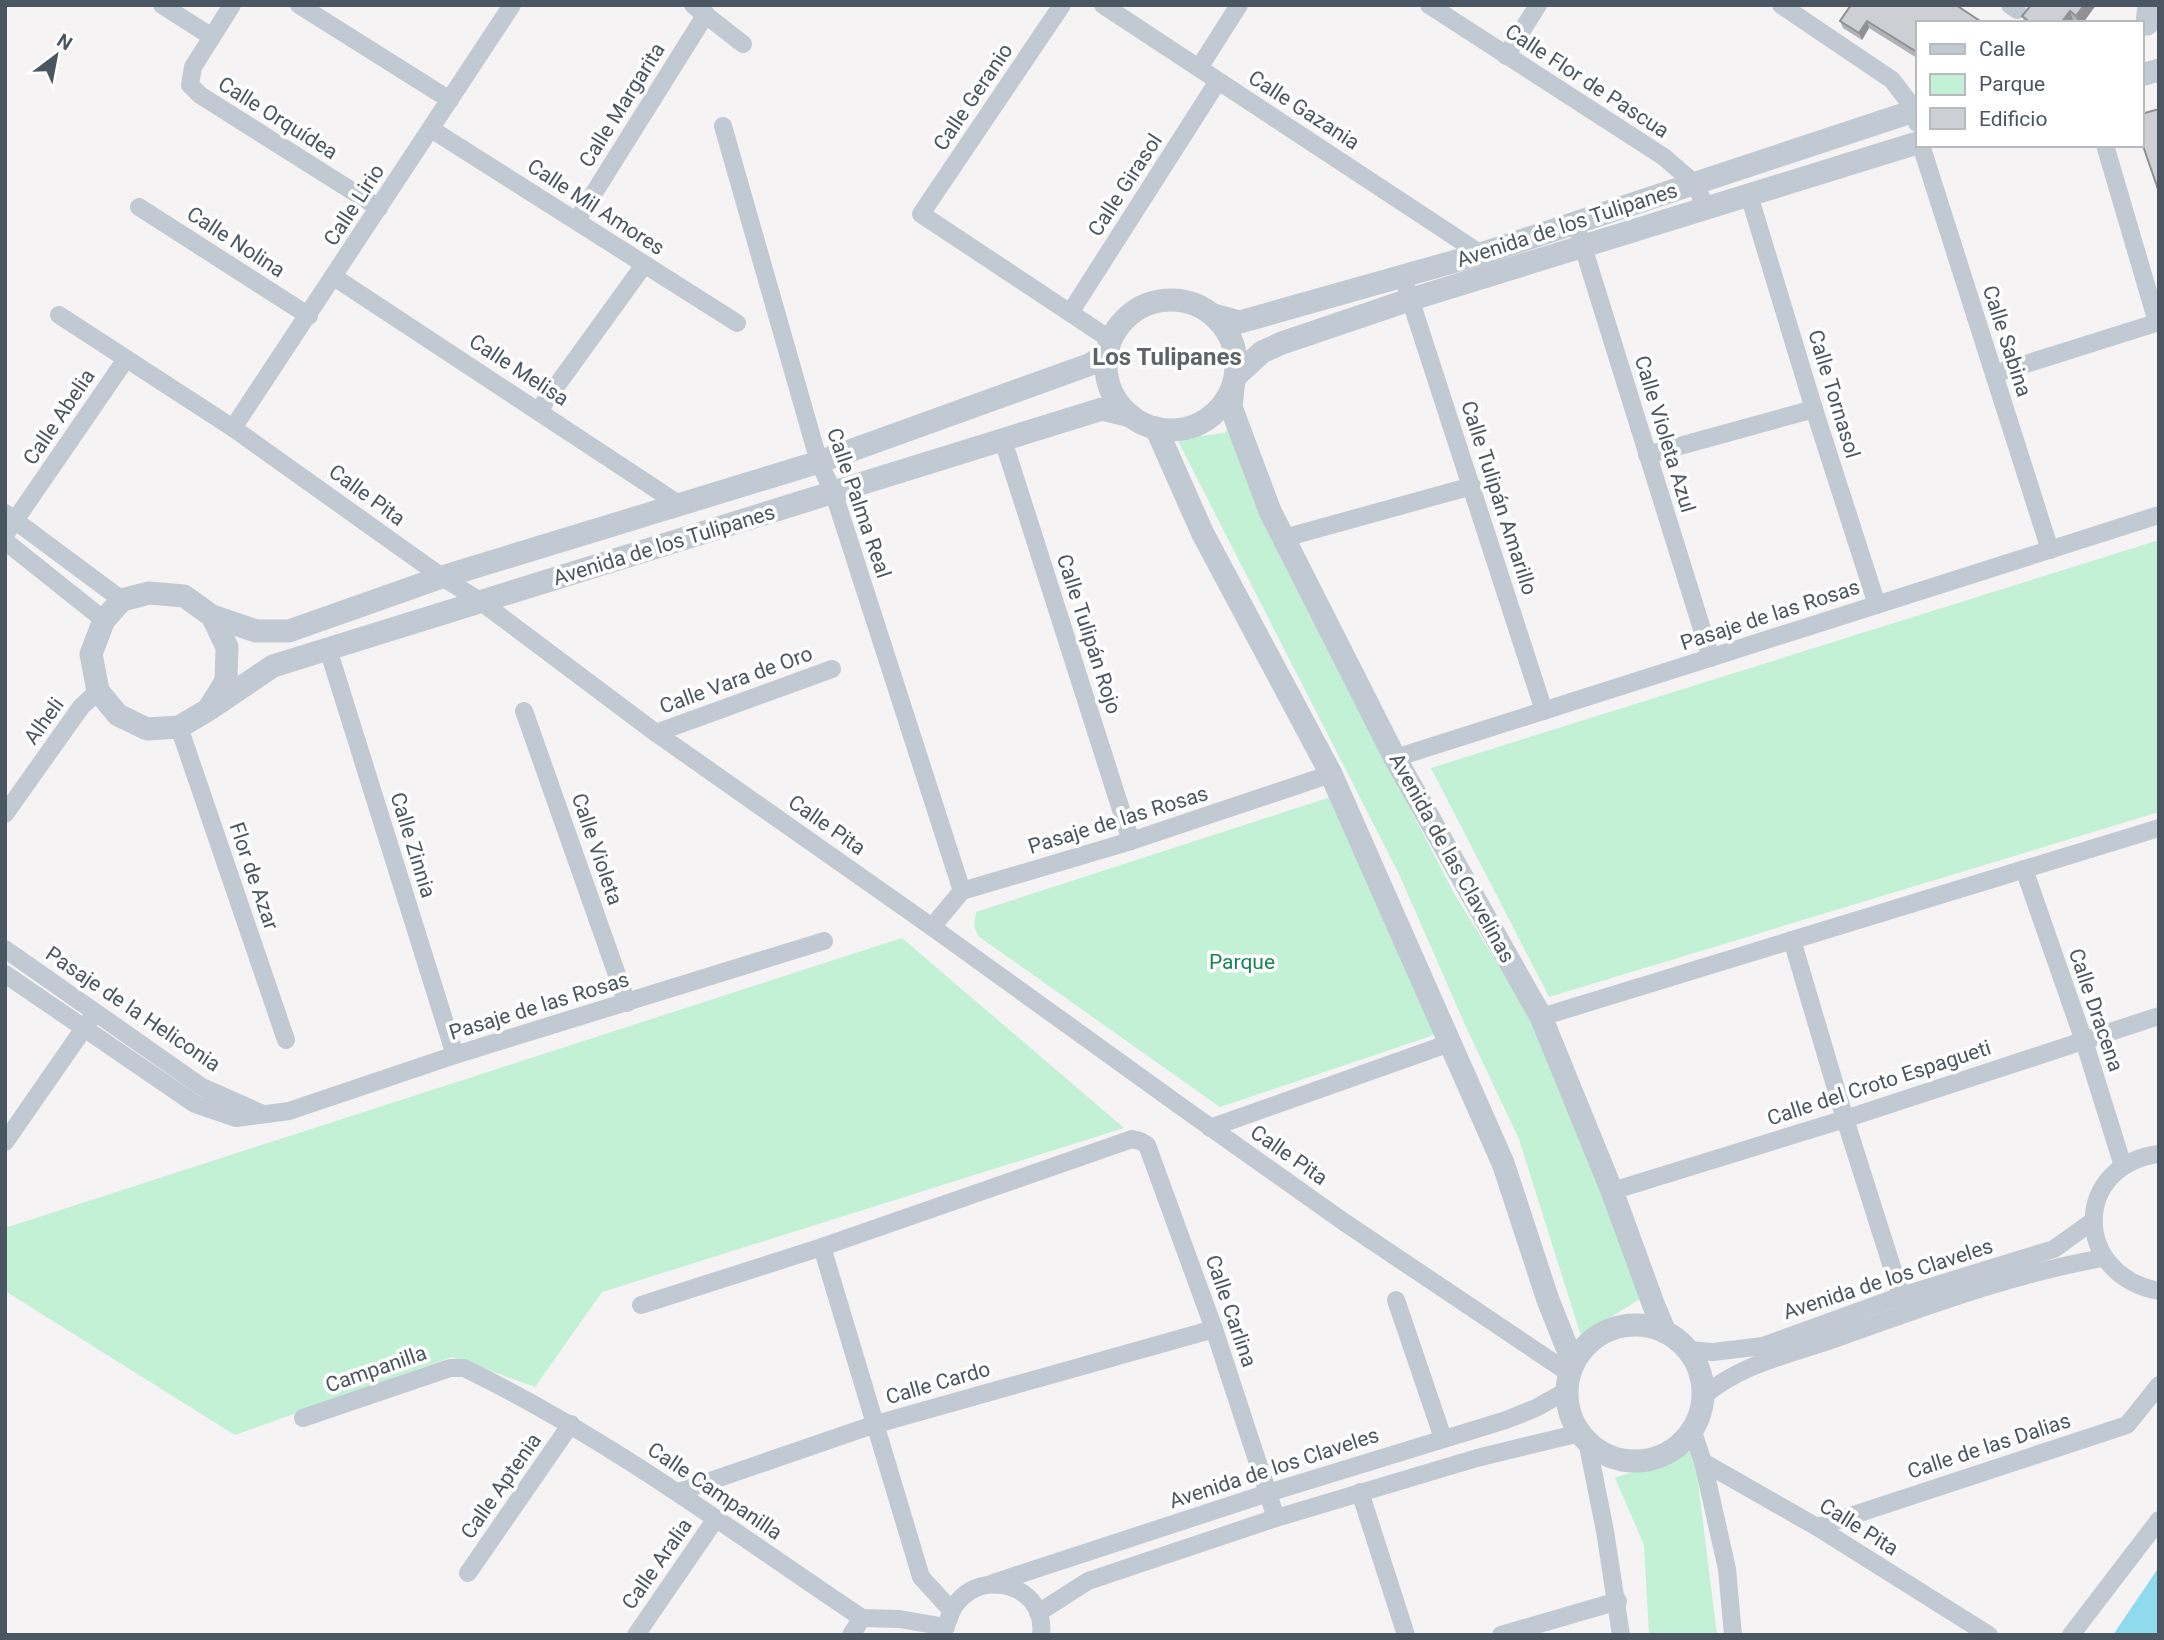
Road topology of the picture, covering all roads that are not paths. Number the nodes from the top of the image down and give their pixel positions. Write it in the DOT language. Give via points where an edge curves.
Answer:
graph roads {
  1 [pos="162,5"];
  2 [pos="233,5"];
  3 [pos="299,5"];
  4 [pos="512,5"];
  5 [pos="1062,5"];
  6 [pos="1103,5"];
  7 [pos="1239,5"];
  8 [pos="1429,5"];
  9 [pos="1538,5"];
  10 [pos="1792,8"];
  11 [pos="700,10"];
  12 [pos="212,37"];
  13 [pos="743,44"];
  14 [pos="1506,55"];
  15 [pos="1199,68"];
  16 [pos="1218,81"];
  17 [pos="450,100"];
  18 [pos="1916,113"];
  19 [pos="1916,114"];
  20 [pos="723,126"];
  21 [pos="431,129"];
  22 [pos="1916,145"];
  23 [pos="1920,147"];
  24 [pos="2106,147"];
  25 [pos="1696,184"];
  26 [pos="1749,195"];
  27 [pos="139,207"];
  28 [pos="379,208"];
  29 [pos="1706,208"];
  30 [pos="577,220"];
  31 [pos="1576,223"];
  32 [pos="1583,246"];
  33 [pos="1481,254"];
  34 [pos="644,265"];
  35 [pos="334,277"];
  36 [pos="1403,277"];
  37 [pos="1409,300"];
  38 [pos="1070,313"];
  39 [pos="59,315"];
  40 [pos="1214,315"];
  41 [pos="309,316"];
  42 [pos="2158,322"];
  43 [pos="737,324"];
  44 [pos="1109,346"];
  45 [pos="126,359"];
  46 [pos="1994,374"];
  47 [pos="1235,382"];
  48 [pos="1814,409"];
  49 [pos="539,410"];
  50 [pos="1131,416"];
  51 [pos="233,428"];
  52 [pos="1156,428"];
  53 [pos="1003,440"];
  54 [pos="1647,455"];
  55 [pos="819,462"];
  56 [pos="1472,486"];
  57 [pos="834,494"];
  58 [pos="677,503"];
  59 [pos="2159,515"];
  60 [pos="9,523"];
  61 [pos="1284,538"];
  62 [pos="5,541"];
  63 [pos="2050,550"];
  64 [pos="442,577"];
  65 [pos="122,600"];
  66 [pos="480,601"];
  67 [pos="1877,605"];
  68 [pos="212,616"];
  69 [pos="104,620"];
  70 [pos="328,649"];
  71 [pos="1711,658"];
  72 [pos="832,669"];
  73 [pos="98,691"];
  74 [pos="208,710"];
  75 [pos="524,711"];
  76 [pos="1544,711"];
  77 [pos="179,727"];
  78 [pos="656,733"];
  79 [pos="1395,758"];
  80 [pos="1331,774"];
  81 [pos="5,814"];
  82 [pos="2159,828"];
  83 [pos="1131,841"];
  84 [pos="2024,869"];
  85 [pos="962,891"];
  86 [pos="932,927"];
  87 [pos="1793,940"];
  88 [pos="824,941"];
  89 [pos="5,949"];
  90 [pos="5,974"];
  91 [pos="627,1003"];
  92 [pos="95,1012"];
  93 [pos="2159,1016"];
  94 [pos="1541,1017"];
  95 [pos="84,1030"];
  96 [pos="286,1040"];
  97 [pos="2084,1041"];
  98 [pos="1450,1043"];
  99 [pos="455,1055"];
  100 [pos="266,1115"];
  101 [pos="1845,1119"];
  102 [pos="1210,1128"];
  103 [pos="5,1142"];
  104 [pos="2159,1154"];
  105 [pos="2123,1166"];
  106 [pos="1612,1191"];
  107 [pos="2093,1221"];
  108 [pos="822,1247"];
  109 [pos="2103,1258"];
  110 [pos="2159,1292"];
  111 [pos="1396,1300"];
  112 [pos="641,1305"];
  113 [pos="1904,1305"];
  114 [pos="1214,1329"];
  115 [pos="1665,1332"];
  116 [pos="1688,1350"];
  117 [pos="464,1368"];
  118 [pos="1569,1376"];
  119 [pos="2159,1385"];
  120 [pos="1703,1397"];
  121 [pos="303,1418"];
  122 [pos="571,1424"];
  123 [pos="873,1424"];
  124 [pos="1692,1429"];
  125 [pos="1583,1437"];
  126 [pos="1443,1438"];
  127 [pos="1703,1462"];
  128 [pos="678,1492"];
  129 [pos="1360,1492"];
  130 [pos="1268,1493"];
  131 [pos="1276,1518"];
  132 [pos="715,1520"];
  133 [pos="2159,1520"];
  134 [pos="1817,1527"];
  135 [pos="468,1573"];
  136 [pos="993,1583"];
  137 [pos="1618,1601"];
  138 [pos="1038,1613"];
  139 [pos="862,1618"];
  140 [pos="948,1624"];
  141 [pos="636,1635"];
  142 [pos="851,1635"];
  143 [pos="1041,1635"];
  144 [pos="1406,1635"];
  145 [pos="1501,1635"];
  146 [pos="1621,1635"];
  147 [pos="1733,1635"];
  148 [pos="1989,1635"];
  149 [pos="2071,1635"];
  1 -- 12 [label="street"];
  2 -- 12 [label="street"];
  3 -- 17 [label="street"];
  4 -- 17 [label="street, Calle Lirio"];
  5 -- 38 [label="street, Calle Geranio" via="921,214"];
  6 -- 15 [label="street, Calle Gazania"];
  7 -- 15 [label="street"];
  8 -- 14 [label="street, Calle Flor de Pascua"];
  9 -- 14 [label="street"];
  10 -- 18 [label="street" via="1892,80"];
  11 -- 13 [label="street"];
  11 -- 30 [label="street, Calle Margarita"];
  12 -- 28 [label="street, Calle Orquídea" via="193,67 190,85"];
  14 -- 25 [label="street, Calle Flor de Pascua" via="1664,157"];
  15 -- 16 [label="street, Calle Gazania"];
  16 -- 33 [label="street, Calle Gazania"];
  16 -- 38 [label="street, Calle Girasol"];
  17 -- 21 [label="street, Calle Lirio"];
  19 -- 25 [label="street, Avenida de los Tulipanes"];
  20 -- 55 [label="street, Calle Palma Real"];
  21 -- 28 [label="street, Calle Lirio"];
  21 -- 30 [label="street, Calle Mil Amores"];
  22 -- 26 [label="street, Avenida de los Tulipanes"];
  23 -- 46 [label="street, Calle Sabina"];
  24 -- 42 [label="street"];
  25 -- 29 [label="street, Calle Flor de Pascua"];
  25 -- 31 [label="street, Avenida de los Tulipanes"];
  26 -- 29 [label="street, Avenida de los Tulipanes"];
  26 -- 48 [label="street, Calle Tornasol"];
  27 -- 41 [label="street, Calle Nolina"];
  28 -- 35 [label="street, Calle Lirio"];
  29 -- 32 [label="street, Avenida de los Tulipanes"];
  30 -- 34 [label="street, Calle Mil Amores"];
  31 -- 32 [label="street, Calle Violeta Azul"];
  31 -- 33 [label="street, Avenida de los Tulipanes"];
  32 -- 37 [label="street, Avenida de los Tulipanes"];
  32 -- 54 [label="street, Calle Violeta Azul"];
  33 -- 36 [label="street, Avenida de los Tulipanes"];
  34 -- 43 [label="street, Calle Mil Amores"];
  34 -- 49 [label="street"];
  35 -- 41 [label="street, Calle Lirio"];
  35 -- 49 [label="street, Calle Melisa"];
  36 -- 37 [label="street, Calle Tulipán Amarillo"];
  36 -- 40 [label="street, Avenida de los Tulipanes" via="1240,322"];
  37 -- 47 [label="street, Avenida de los Tulipanes" via="1262,352"];
  37 -- 56 [label="street, Calle Tulipán Amarillo"];
  38 -- 44 [label="street"];
  39 -- 45 [label="street, Calle Pita"];
  40 -- 44 [label="street" via="1190,303 1151,303 1127,317"];
  40 -- 47 [label="street" via="1230,337 1237,362"];
  41 -- 51 [label="street, Calle Lirio"];
  42 -- 46 [label="street"];
  44 -- 50 [label="street" via="1108,381"];
  44 -- 55 [label="street, Avenida de los Tulipanes" via="1091,364"];
  45 -- 51 [label="street, Calle Pita"];
  45 -- 60 [label="street, Calle Abelia"];
  46 -- 63 [label="street, Calle Sabina"];
  47 -- 52 [label="street" via="1219,410 1197,425"];
  47 -- 61 [label="street, Avenida de las Clavelinas" via="1231,407"];
  48 -- 54 [label="street"];
  48 -- 67 [label="street, Calle Tornasol"];
  49 -- 58 [label="street, Calle Melisa"];
  50 -- 52 [label="street"];
  50 -- 53 [label="street, Avenida de los Tulipanes" via="1102,409"];
  51 -- 64 [label="street, Calle Pita"];
  52 -- 80 [label="street" via="1203,534"];
  53 -- 57 [label="street, Avenida de los Tulipanes"];
  53 -- 83 [label="street, Calle Tulipán Rojo"];
  54 -- 71 [label="street, Calle Violeta Azul"];
  55 -- 57 [label="street, Calle Palma Real"];
  55 -- 58 [label="street, Avenida de los Tulipanes"];
  56 -- 61 [label="street"];
  56 -- 76 [label="street, Calle Tulipán Amarillo"];
  57 -- 66 [label="street, Avenida de los Tulipanes"];
  57 -- 85 [label="street, Calle Palma Real"];
  58 -- 64 [label="street, Avenida de los Tulipanes"];
  59 -- 63 [label="street, Pasaje de las Rosas"];
  60 -- 65 [label="street"];
  61 -- 79 [label="street, Avenida de las Clavelinas"];
  62 -- 69 [label="street"];
  63 -- 67 [label="street, Pasaje de las Rosas"];
  64 -- 66 [label="street, Calle Pita"];
  64 -- 68 [label="street, Avenida de los Tulipanes" via="289,631 256,631"];
  65 -- 68 [label="street, Avenida de los Tulipanes" via="149,593 184,596"];
  65 -- 69 [label="street"];
  66 -- 70 [label="street, Avenida de los Tulipanes"];
  66 -- 78 [label="street, Calle Pita"];
  67 -- 71 [label="street, Pasaje de las Rosas"];
  68 -- 74 [label="street, Avenida de los Tulipanes" via="227,647 226,681"];
  69 -- 73 [label="street" via="91,654"];
  70 -- 74 [label="street, Avenida de los Tulipanes" via="273,666"];
  70 -- 99 [label="street, Calle Zinnia"];
  71 -- 76 [label="street, Pasaje de las Rosas"];
  72 -- 78 [label="street, Calle Vara de Oro"];
  73 -- 77 [label="street, Avenida de los Tulipanes" via="118,715 147,729"];
  73 -- 81 [label="street, Alheli" via="81,707"];
  74 -- 77 [label="street, Avenida de los Tulipanes"];
  75 -- 91 [label="street, Calle Violeta"];
  76 -- 79 [label="street, Pasaje de las Rosas"];
  77 -- 96 [label="street, Flor de Azar"];
  78 -- 86 [label="street, Calle Pita"];
  79 -- 94 [label="street, Avenida de las Clavelinas"];
  80 -- 83 [label="street, Pasaje de las Rosas"];
  80 -- 98 [label="street"];
  82 -- 84 [label="street"];
  83 -- 85 [label="street, Pasaje de las Rosas"];
  84 -- 87 [label="street"];
  84 -- 97 [label="street, Calle Dracena"];
  85 -- 86 [label="street"];
  86 -- 102 [label="street, Calle Pita"];
  87 -- 94 [label="street"];
  87 -- 101 [label="street"];
  88 -- 91 [label="street, Pasaje de las Rosas"];
  89 -- 92 [label="street, Pasaje de la Heliconia"];
  90 -- 95 [label="street, Pasaje de la Heliconia"];
  91 -- 99 [label="street, Pasaje de las Rosas"];
  92 -- 95 [label="street"];
  92 -- 100 [label="street, Pasaje de la Heliconia" via="202,1087"];
  93 -- 97 [label="street, Calle del Croto Espagueti"];
  94 -- 106 [label="street, Avenida de las Clavelinas"];
  95 -- 100 [label="street, Pasaje de la Heliconia" via="195,1104 236,1118"];
  95 -- 103 [label="street"];
  97 -- 101 [label="street, Calle del Croto Espagueti"];
  97 -- 105 [label="street, Calle Dracena"];
  98 -- 102 [label="street"];
  98 -- 118 [label="street" via="1503,1163"];
  99 -- 100 [label="street, Pasaje de las Rosas"];
  101 -- 106 [label="street, Calle del Croto Espagueti"];
  101 -- 113 [label="street"];
  102 -- 118 [label="street, Calle Pita"];
  104 -- 105 [label="street"];
  105 -- 107 [label="street" via="2101,1190"];
  106 -- 115 [label="street, Avenida de las Clavelinas"];
  107 -- 109 [label="street"];
  107 -- 113 [label="street, Avenida de los Claveles" via="2054,1249"];
  108 -- 112 [label="street"];
  108 -- 114 [label="street, Calle Carlina" via="1132,1139 1147,1145"];
  108 -- 123 [label="street"];
  109 -- 110 [label="street" via="2136,1286"];
  109 -- 113 [label="street, Avenida de los Claveles" via="2052,1266"];
  111 -- 126 [label="street"];
  113 -- 116 [label="street, Avenida de los Claveles" via="1763,1346"];
  113 -- 120 [label="street, Avenida de los Claveles" via="1748,1369"];
  114 -- 123 [label="street, Calle Cardo"];
  114 -- 130 [label="street, Calle Carlina"];
  115 -- 116 [label="street"];
  115 -- 118 [label="street" via="1642,1325 1618,1326 1595,1336 1578,1353"];
  116 -- 120 [label="street" via="1700,1372"];
  117 -- 121 [label="street, Campanilla" via="450,1368"];
  117 -- 122 [label="street, Calle Campanilla"];
  118 -- 125 [label="street" via="1570,1413"];
  118 -- 126 [label="street, Avenida de los Claveles" via="1536,1408"];
  119 -- 134 [label="street, Calle de las Dalias" via="2127,1425"];
  120 -- 124 [label="street"];
  122 -- 128 [label="street, Calle Campanilla"];
  122 -- 135 [label="street, Calle Aptenia"];
  123 -- 128 [label="street, Calle Cardo"];
  123 -- 140 [label="street" via="921,1577"];
  124 -- 125 [label="street" via="1675,1448 1639,1461 1614,1457"];
  124 -- 127 [label="street"];
  125 -- 129 [label="street" via="1477,1458"];
  125 -- 137 [label="street"];
  126 -- 130 [label="street, Avenida de los Claveles"];
  127 -- 134 [label="street, Calle Pita"];
  127 -- 147 [label="street" via="1727,1569"];
  128 -- 132 [label="street, Calle Campanilla"];
  129 -- 131 [label="street"];
  129 -- 144 [label="street"];
  130 -- 131 [label="street, Calle Carlina"];
  130 -- 136 [label="street, Avenida de los Claveles"];
  131 -- 138 [label="street" via="1088,1581"];
  132 -- 139 [label="street, Calle Campanilla"];
  132 -- 141 [label="street, Calle Aralia"];
  133 -- 149 [label="street"];
  134 -- 148 [label="street, Calle Pita"];
  136 -- 138 [label="street" via="1011,1586 1027,1597"];
  136 -- 140 [label="street, Avenida de los Claveles" via="976,1586 961,1596"];
  137 -- 145 [label="street"];
  137 -- 146 [label="street"];
  138 -- 143 [label="street"];
  139 -- 140 [label="street"];
  139 -- 142 [label="street"];
}
